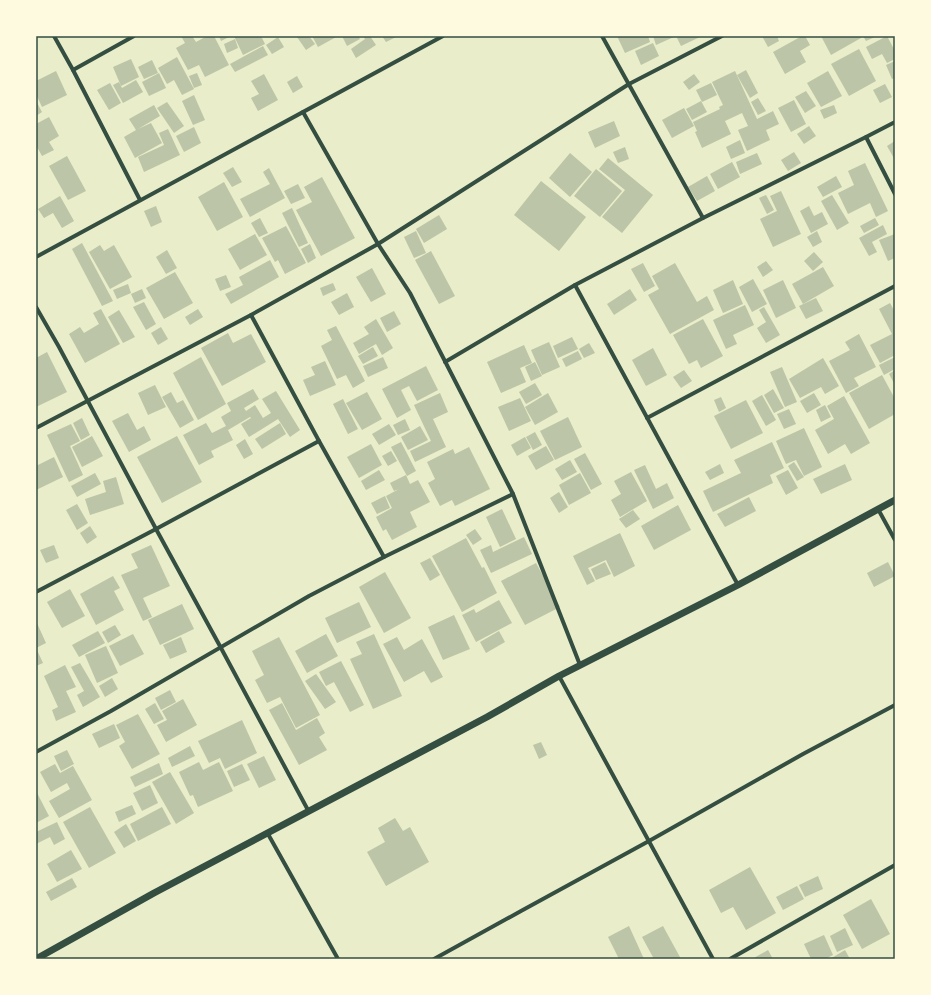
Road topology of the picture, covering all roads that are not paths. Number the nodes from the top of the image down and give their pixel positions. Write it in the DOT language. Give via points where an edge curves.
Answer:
graph roads {
  1 [pos="54,36"];
  2 [pos="134,36"];
  3 [pos="443,36"];
  4 [pos="602,36"];
  5 [pos="722,36"];
  6 [pos="435,38"];
  7 [pos="73,70"];
  8 [pos="629,84"];
  9 [pos="303,112"];
  10 [pos="895,122"];
  11 [pos="866,138"];
  12 [pos="895,194"];
  13 [pos="140,200"];
  14 [pos="703,218"];
  15 [pos="378,244"];
  16 [pos="36,257"];
  17 [pos="574,285"];
  18 [pos="895,286"];
  19 [pos="36,307"];
  20 [pos="251,315"];
  21 [pos="445,362"];
  22 [pos="88,401"];
  23 [pos="647,418"];
  24 [pos="36,428"];
  25 [pos="319,440"];
  26 [pos="514,494"];
  27 [pos="895,500"];
  28 [pos="878,508"];
  29 [pos="156,529"];
  30 [pos="895,540"];
  31 [pos="384,557"];
  32 [pos="738,585"];
  33 [pos="36,592"];
  34 [pos="221,648"];
  35 [pos="580,665"];
  36 [pos="559,676"];
  37 [pos="895,705"];
  38 [pos="36,752"];
  39 [pos="309,812"];
  40 [pos="268,834"];
  41 [pos="649,841"];
  42 [pos="895,865"];
  43 [pos="36,959"];
  44 [pos="338,959"];
  45 [pos="434,959"];
  46 [pos="713,959"];
  47 [pos="730,959"];
  1 -- 7 [label="street"];
  2 -- 7 [label="street"];
  3 -- 6 [label="street"];
  4 -- 8 [label="street"];
  5 -- 8 [label="street"];
  6 -- 9 [label="street"];
  7 -- 13 [label="street"];
  8 -- 14 [label="street"];
  8 -- 15 [label="street"];
  9 -- 13 [label="street"];
  9 -- 15 [label="street"];
  10 -- 11 [label="street"];
  11 -- 12 [label="street"];
  11 -- 14 [label="street"];
  13 -- 16 [label="street"];
  14 -- 17 [label="street"];
  15 -- 20 [label="street"];
  15 -- 21 [label="street" via="410,293"];
  17 -- 21 [label="street"];
  17 -- 23 [label="street"];
  18 -- 23 [label="street"];
  19 -- 22 [label="street"];
  20 -- 22 [label="street"];
  20 -- 25 [label="street"];
  21 -- 26 [label="street"];
  22 -- 24 [label="street"];
  22 -- 29 [label="street"];
  23 -- 32 [label="street"];
  25 -- 29 [label="street"];
  25 -- 31 [label="street"];
  26 -- 31 [label="street"];
  26 -- 35 [label="street"];
  27 -- 28 [label="street"];
  28 -- 30 [label="street"];
  28 -- 32 [label="street"];
  29 -- 33 [label="street"];
  29 -- 34 [label="street"];
  31 -- 34 [label="street" via="309,596"];
  32 -- 35 [label="street"];
  34 -- 38 [label="street"];
  34 -- 39 [label="street"];
  35 -- 36 [label="street"];
  36 -- 39 [label="street"];
  36 -- 41 [label="street"];
  37 -- 41 [label="street"];
  39 -- 40 [label="street"];
  40 -- 43 [label="street" via="154,893"];
  40 -- 44 [label="street"];
  41 -- 45 [label="street"];
  41 -- 46 [label="street"];
  42 -- 47 [label="street"];
}
